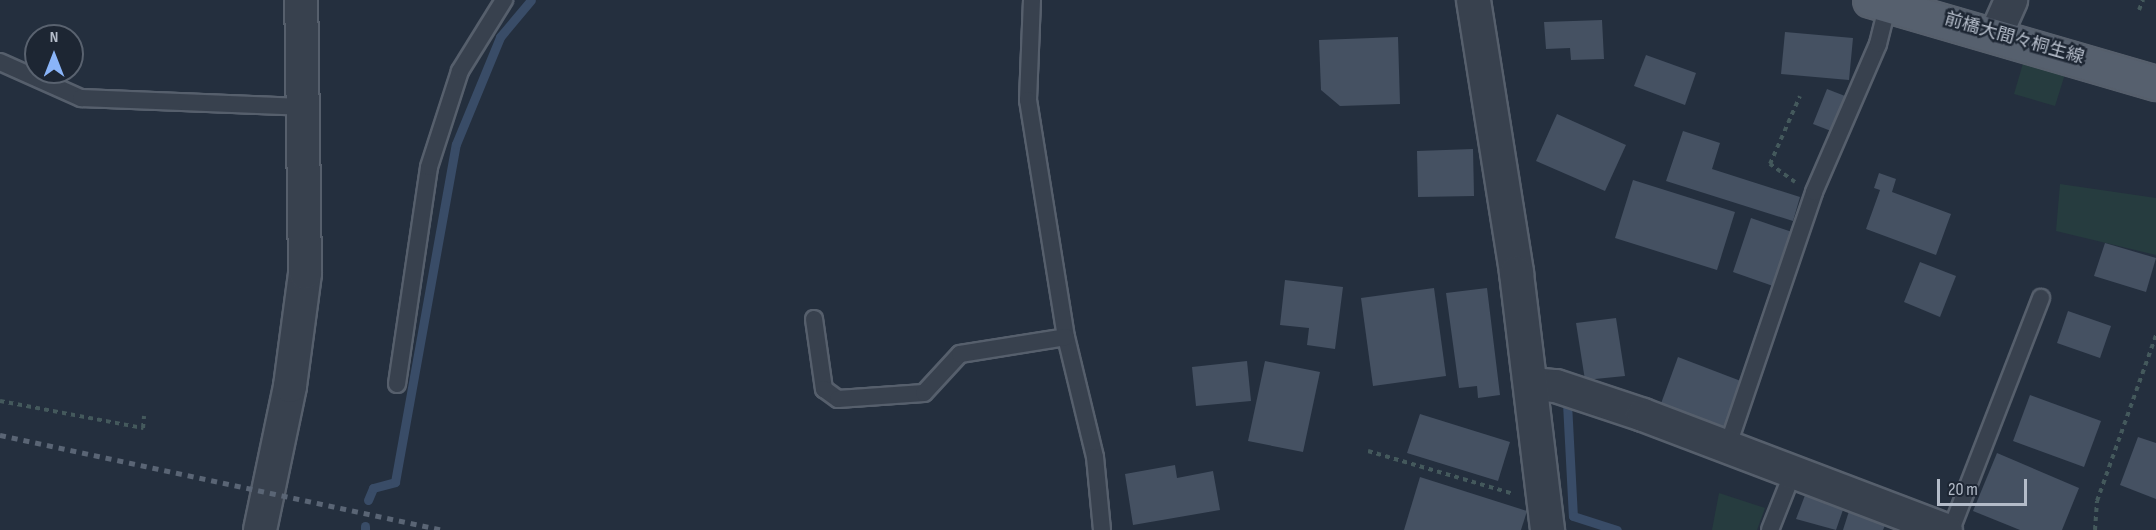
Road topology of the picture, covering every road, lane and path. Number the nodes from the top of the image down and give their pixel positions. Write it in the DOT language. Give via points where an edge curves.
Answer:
graph roads {
  1 [pos="302,0"];
  2 [pos="504,0"];
  3 [pos="1032,0"];
  4 [pos="1473,0"];
  5 [pos="2011,0"];
  6 [pos="2143,0"];
  7 [pos="1879,2"];
  8 [pos="2139,10"];
  9 [pos="1997,32"];
  10 [pos="0,62"];
  11 [pos="2156,83"];
  12 [pos="1800,96"];
  13 [pos="302,107"];
  14 [pos="1814,192"];
  15 [pos="2041,298"];
  16 [pos="814,319"];
  17 [pos="2156,335"];
  18 [pos="1066,337"];
  19 [pos="397,384"];
  20 [pos="1531,384"];
  21 [pos="0,401"];
  22 [pos="144,416"];
  23 [pos="1727,448"];
  24 [pos="1368,451"];
  25 [pos="1793,472"];
  26 [pos="1541,490"];
  27 [pos="1938,528"];
  28 [pos="260,530"];
  29 [pos="1102,530"];
  30 [pos="1547,530"];
  31 [pos="1770,530"];
  32 [pos="2095,530"];
  1 -- 13 [label="street"];
  2 -- 19 [label="lane" via="460,71 429,167"];
  3 -- 18 [label="lane" via="1028,100"];
  4 -- 20 [label="street"];
  5 -- 9 [label="street"];
  6 -- 8 [label="path"];
  7 -- 9 [label="main road, 前橋大間々桐生線"];
  7 -- 14 [label="lane" via="1878,44"];
  9 -- 11 [label="main road, 前橋大間々桐生線"];
  10 -- 13 [label="lane" via="81,98"];
  12 -- 14 [label="path" via="1771,169"];
  13 -- 28 [label="street" via="304,283 290,386"];
  14 -- 23 [label="lane"];
  15 -- 27 [label="lane"];
  16 -- 18 [label="lane" via="824,390 838,399 924,393 960,354"];
  17 -- 32 [label="path" via="2097,501"];
  18 -- 29 [label="lane" via="1095,457"];
  20 -- 23 [label="street" via="1556,386"];
  20 -- 26 [label="street"];
  21 -- 22 [label="path" via="143,428"];
  23 -- 25 [label="street"];
  24 -- 26 [label="path" via="1512,493"];
  25 -- 27 [label="street"];
  25 -- 31 [label="lane"];
  26 -- 30 [label="street"];
}
